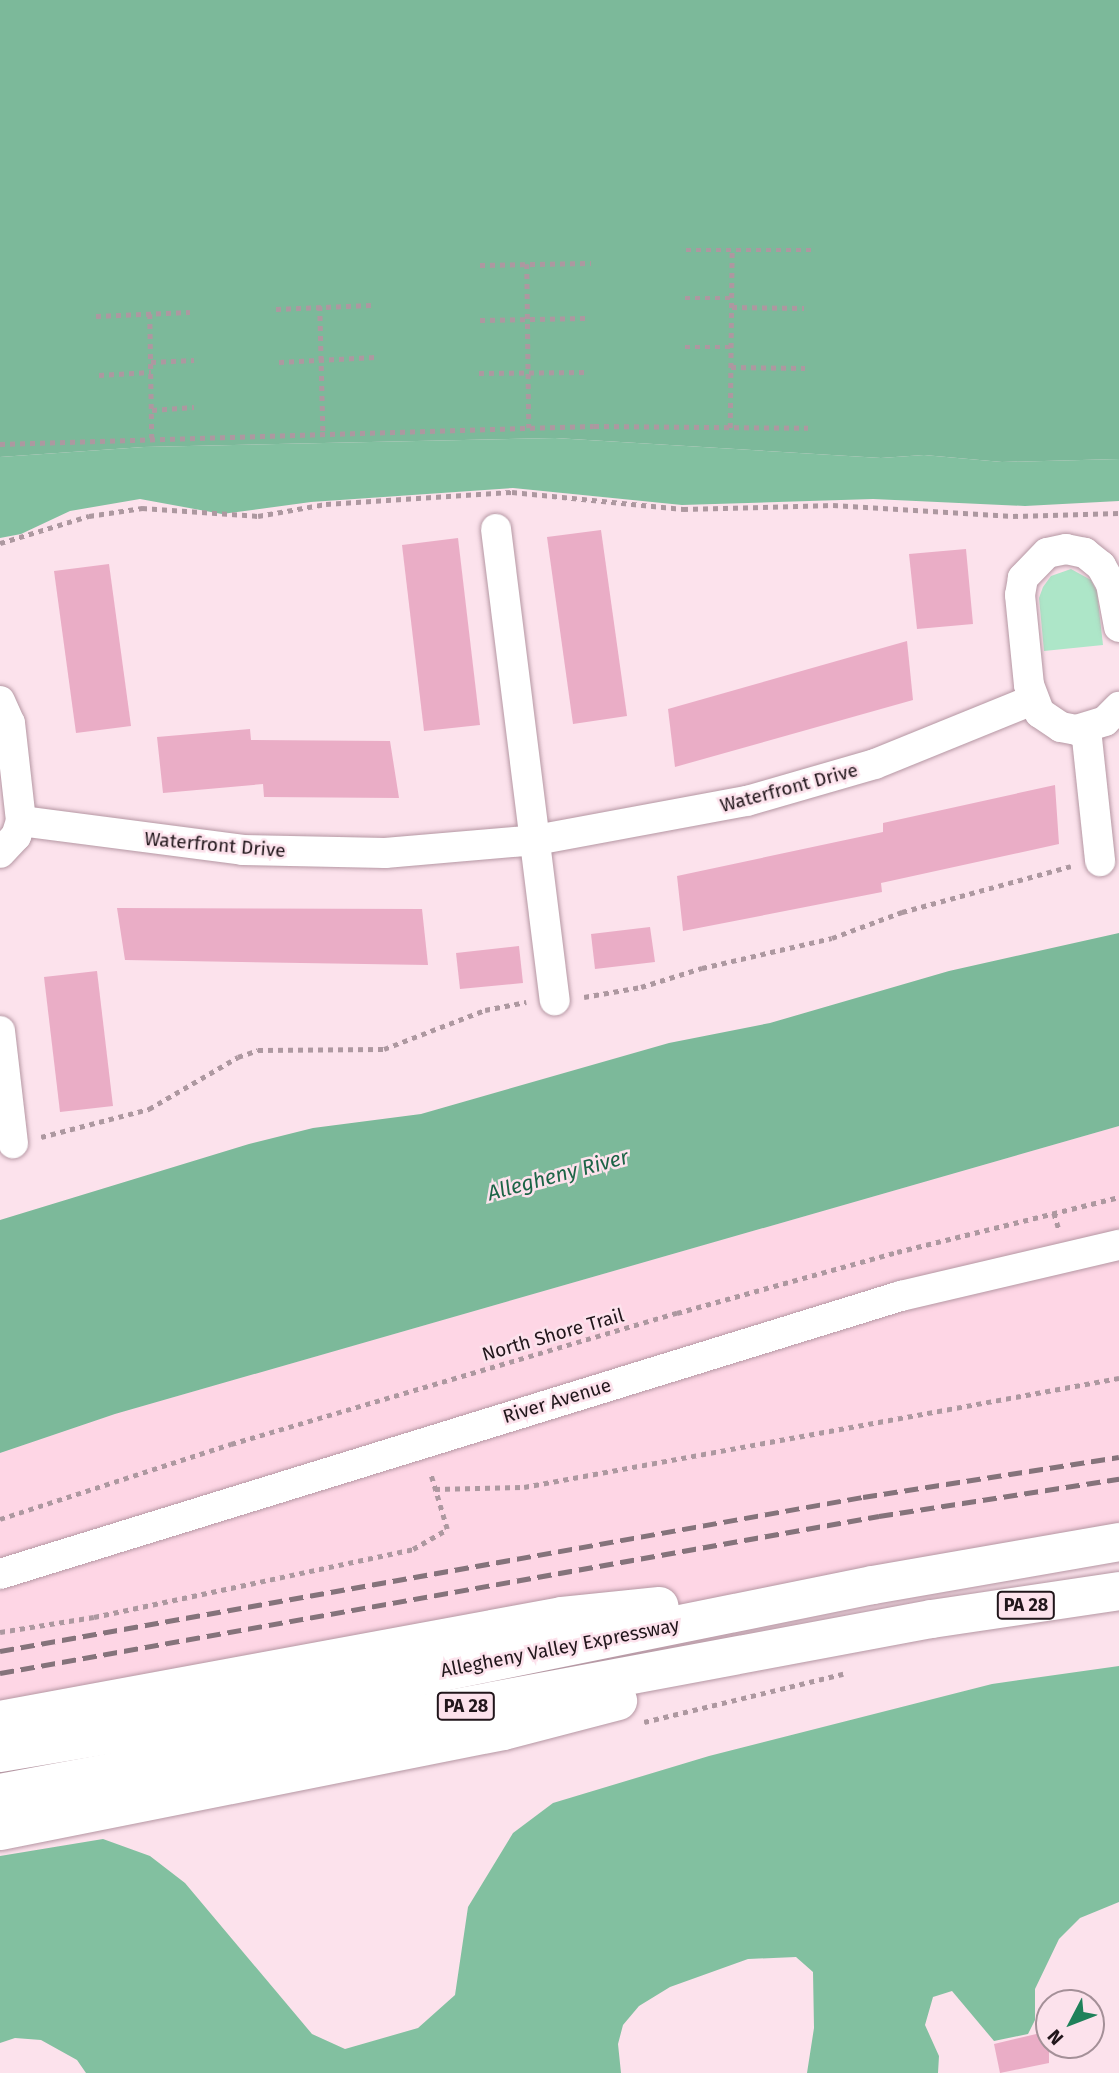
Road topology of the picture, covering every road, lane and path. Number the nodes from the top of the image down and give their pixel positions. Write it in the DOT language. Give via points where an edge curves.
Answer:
graph roads {
  1 [pos="686,250"];
  2 [pos="732,250"];
  3 [pos="815,250"];
  4 [pos="591,263"];
  5 [pos="527,264"];
  6 [pos="480,265"];
  7 [pos="685,298"];
  8 [pos="732,298"];
  9 [pos="371,304"];
  10 [pos="320,306"];
  11 [pos="732,307"];
  12 [pos="804,308"];
  13 [pos="276,309"];
  14 [pos="190,312"];
  15 [pos="150,314"];
  16 [pos="96,316"];
  17 [pos="587,318"];
  18 [pos="480,320"];
  19 [pos="528,320"];
  20 [pos="685,347"];
  21 [pos="731,347"];
  22 [pos="376,357"];
  23 [pos="321,358"];
  24 [pos="194,360"];
  25 [pos="150,362"];
  26 [pos="279,362"];
  27 [pos="731,368"];
  28 [pos="804,368"];
  29 [pos="151,372"];
  30 [pos="528,372"];
  31 [pos="587,372"];
  32 [pos="479,373"];
  33 [pos="99,375"];
  34 [pos="194,407"];
  35 [pos="152,410"];
  36 [pos="528,428"];
  37 [pos="730,428"];
  38 [pos="808,428"];
  39 [pos="323,432"];
  40 [pos="152,438"];
  41 [pos="0,444"];
  42 [pos="1119,513"];
  43 [pos="496,529"];
  44 [pos="0,543"];
  45 [pos="1119,627"];
  46 [pos="1033,699"];
  47 [pos="0,701"];
  48 [pos="1119,707"];
  49 [pos="1086,729"];
  50 [pos="21,821"];
  51 [pos="536,840"];
  52 [pos="0,853"];
  53 [pos="1100,862"];
  54 [pos="555,1000"];
  55 [pos="0,1031"];
  56 [pos="13,1143"];
  57 [pos="1119,1197"];
  58 [pos="1119,1245"];
  59 [pos="1119,1378"];
  60 [pos="0,1519"];
  61 [pos="1119,1542"];
  62 [pos="0,1574"];
  63 [pos="873,1585"];
  64 [pos="1119,1591"];
  65 [pos="932,1619"];
  66 [pos="0,1632"];
  67 [pos="0,1720"];
  68 [pos="0,1753"];
  69 [pos="0,1793"];
  70 [pos="0,1831"];
  1 -- 2 [label="path"];
  2 -- 3 [label="path"];
  2 -- 8 [label="path"];
  4 -- 5 [label="path"];
  5 -- 6 [label="path"];
  5 -- 19 [label="path"];
  7 -- 8 [label="path"];
  8 -- 11 [label="path"];
  9 -- 10 [label="path"];
  10 -- 13 [label="path"];
  10 -- 23 [label="path"];
  11 -- 12 [label="path"];
  11 -- 21 [label="path"];
  14 -- 15 [label="path"];
  15 -- 16 [label="path"];
  15 -- 25 [label="path"];
  17 -- 19 [label="path"];
  18 -- 19 [label="path"];
  19 -- 30 [label="path"];
  20 -- 21 [label="path"];
  21 -- 27 [label="path"];
  22 -- 23 [label="path"];
  23 -- 26 [label="path"];
  23 -- 39 [label="path"];
  24 -- 25 [label="path"];
  25 -- 29 [label="path"];
  27 -- 28 [label="path"];
  27 -- 37 [label="path"];
  29 -- 33 [label="path"];
  29 -- 35 [label="path"];
  30 -- 31 [label="path"];
  30 -- 32 [label="path"];
  30 -- 36 [label="path"];
  34 -- 35 [label="path"];
  35 -- 40 [label="path"];
  36 -- 37 [label="path"];
  36 -- 39 [label="path"];
  37 -- 38 [label="path"];
  39 -- 40 [label="path"];
  40 -- 41 [label="path"];
  42 -- 44 [label="path" via="1013,516 833,505 683,509 512,492 326,504 258,516 142,508 89,516"];
  43 -- 51 [label="street"];
  45 -- 46 [label="street" via="1111,584 1101,566 1085,553 1066,549 1047,553 1032,564 1020,595"];
  46 -- 49 [label="street" via="1050,721"];
  46 -- 51 [label="street, Waterfront Drive" via="875,764 747,801"];
  47 -- 50 [label="street" via="10,723"];
  48 -- 49 [label="street" via="1105,721"];
  49 -- 53 [label="street"];
  50 -- 51 [label="street, Waterfront Drive" via="256,850 385,853"];
  50 -- 52 [label="street" via="16,836"];
  51 -- 54 [label="street"];
  55 -- 56 [label="street"];
  57 -- 60 [label="path, North Shore Trail" via="677,1313 231,1444"];
  58 -- 62 [label="street, River Avenue" via="901,1296"];
  59 -- 66 [label="path" via="524,1487 436,1489 447,1529 413,1549 94,1617"];
  61 -- 63 [label="highway, Allegheny Valley Expressway / PA 28"];
  63 -- 67 [label="highway" via="562,1616"];
  63 -- 68 [label="highway, Allegheny Valley Expressway / PA 28" via="246,1712"];
  64 -- 65 [label="highway, Allegheny Valley Expressway / PA 28"];
  65 -- 69 [label="highway, Allegheny Valley Expressway / PA 28"];
  65 -- 70 [label="highway" via="503,1731"];
}
